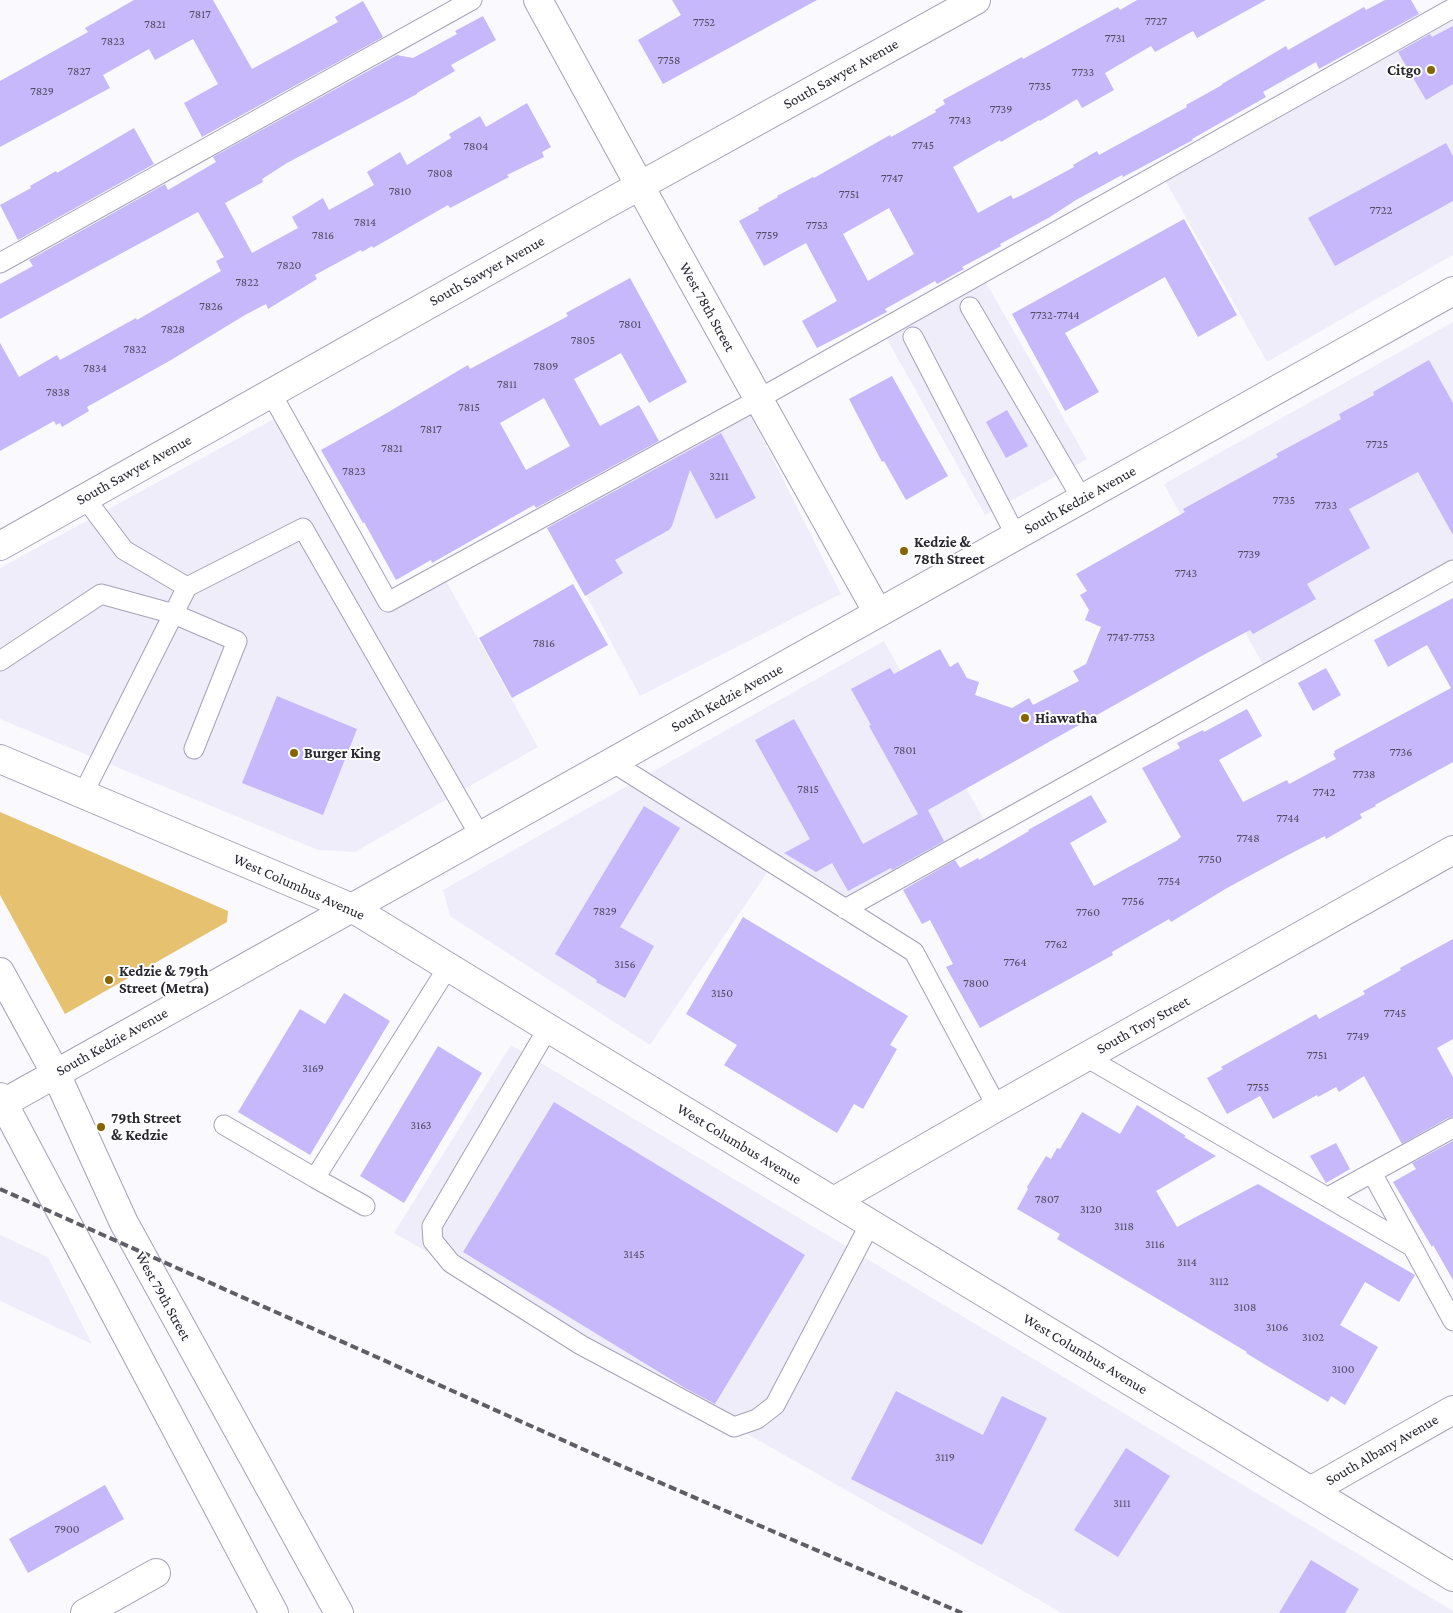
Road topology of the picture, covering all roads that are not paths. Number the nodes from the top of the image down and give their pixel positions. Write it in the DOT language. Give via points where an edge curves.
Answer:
graph roads {
  1 [pos="472,0"];
  2 [pos="538,0"];
  3 [pos="976,0"];
  4 [pos="1453,8"];
  5 [pos="640,185"];
  6 [pos="0,263"];
  7 [pos="1453,291"];
  8 [pos="970,307"];
  9 [pos="913,337"];
  10 [pos="271,393"];
  11 [pos="759,399"];
  12 [pos="85,498"];
  13 [pos="1082,499"];
  14 [pos="1016,536"];
  15 [pos="3,538"];
  16 [pos="1453,570"];
  17 [pos="187,587"];
  18 [pos="878,613"];
  19 [pos="174,614"];
  20 [pos="0,661"];
  21 [pos="194,749"];
  22 [pos="0,759"];
  23 [pos="612,762"];
  24 [pos="83,794"];
  25 [pos="480,836"];
  26 [pos="1453,850"];
  27 [pos="352,908"];
  28 [pos="845,909"];
  29 [pos="448,967"];
  30 [pos="0,972"];
  31 [pos="548,1028"];
  32 [pos="1086,1057"];
  33 [pos="56,1074"];
  34 [pos="1,1101"];
  35 [pos="997,1107"];
  36 [pos="224,1125"];
  37 [pos="1453,1128"];
  38 [pos="1372,1173"];
  39 [pos="315,1178"];
  40 [pos="1328,1197"];
  41 [pos="834,1201"];
  42 [pos="365,1206"];
  43 [pos="870,1224"];
  44 [pos="1411,1246"];
  45 [pos="1453,1321"];
  46 [pos="1453,1410"];
  47 [pos="1312,1490"];
  48 [pos="156,1573"];
  49 [pos="1453,1576"];
  50 [pos="85,1613"];
  51 [pos="274,1613"];
  52 [pos="339,1613"];
  1 -- 6 [label="lane"];
  2 -- 5 [label="main road, West 78th Street"];
  3 -- 5 [label="main road, South Sawyer Avenue"];
  4 -- 11 [label="lane"];
  5 -- 10 [label="main road, South Sawyer Avenue"];
  5 -- 11 [label="main road, West 78th Street"];
  7 -- 13 [label="main road, South Kedzie Avenue"];
  8 -- 13 [label="lane"];
  9 -- 14 [label="lane"];
  10 -- 11 [label="lane" via="388,602"];
  10 -- 12 [label="main road, South Sawyer Avenue"];
  11 -- 18 [label="main road, West 78th Street"];
  12 -- 15 [label="main road, South Sawyer Avenue"];
  12 -- 17 [label="lane" via="124,550"];
  13 -- 14 [label="main road, South Kedzie Avenue"];
  14 -- 18 [label="main road, South Kedzie Avenue"];
  16 -- 28 [label="lane"];
  17 -- 19 [label="lane"];
  17 -- 25 [label="lane" via="303,528"];
  18 -- 23 [label="main road, South Kedzie Avenue"];
  19 -- 20 [label="lane" via="102,594"];
  19 -- 21 [label="lane" via="237,641"];
  19 -- 24 [label="lane"];
  22 -- 24 [label="main road, West Columbus Avenue"];
  23 -- 25 [label="main road, South Kedzie Avenue"];
  23 -- 28 [label="lane"];
  24 -- 27 [label="main road, West Columbus Avenue"];
  25 -- 27 [label="main road, South Kedzie Avenue"];
  26 -- 32 [label="main road, South Troy Street"];
  27 -- 29 [label="main road, West Columbus Avenue"];
  27 -- 33 [label="main road, South Kedzie Avenue"];
  28 -- 35 [label="lane" via="914,952"];
  29 -- 31 [label="main road, West Columbus Avenue"];
  29 -- 39 [label="lane"];
  30 -- 33 [label="main road, West 79th Street"];
  31 -- 41 [label="main road, West Columbus Avenue"];
  31 -- 43 [label="lane" via="432,1226 433,1241 451,1263 581,1345 734,1427 757,1419 775,1405"];
  32 -- 35 [label="main road, South Troy Street"];
  32 -- 40 [label="lane"];
  33 -- 34 [label="main road, South Kedzie Avenue"];
  33 -- 52 [label="main road, West 79th Street" via="124,1224"];
  34 -- 51 [label="main road"];
  35 -- 41 [label="main road, South Troy Street"];
  36 -- 39 [label="lane"];
  37 -- 38 [label="lane"];
  38 -- 40 [label="lane"];
  38 -- 44 [label="lane"];
  39 -- 42 [label="lane"];
  40 -- 44 [label="lane"];
  41 -- 43 [label="main road, West Columbus Avenue"];
  43 -- 47 [label="main road, West Columbus Avenue"];
  44 -- 45 [label="lane"];
  46 -- 47 [label="main road, South Albany Avenue"];
  47 -- 49 [label="main road, West Columbus Avenue"];
  48 -- 50 [label="main road"];
}
